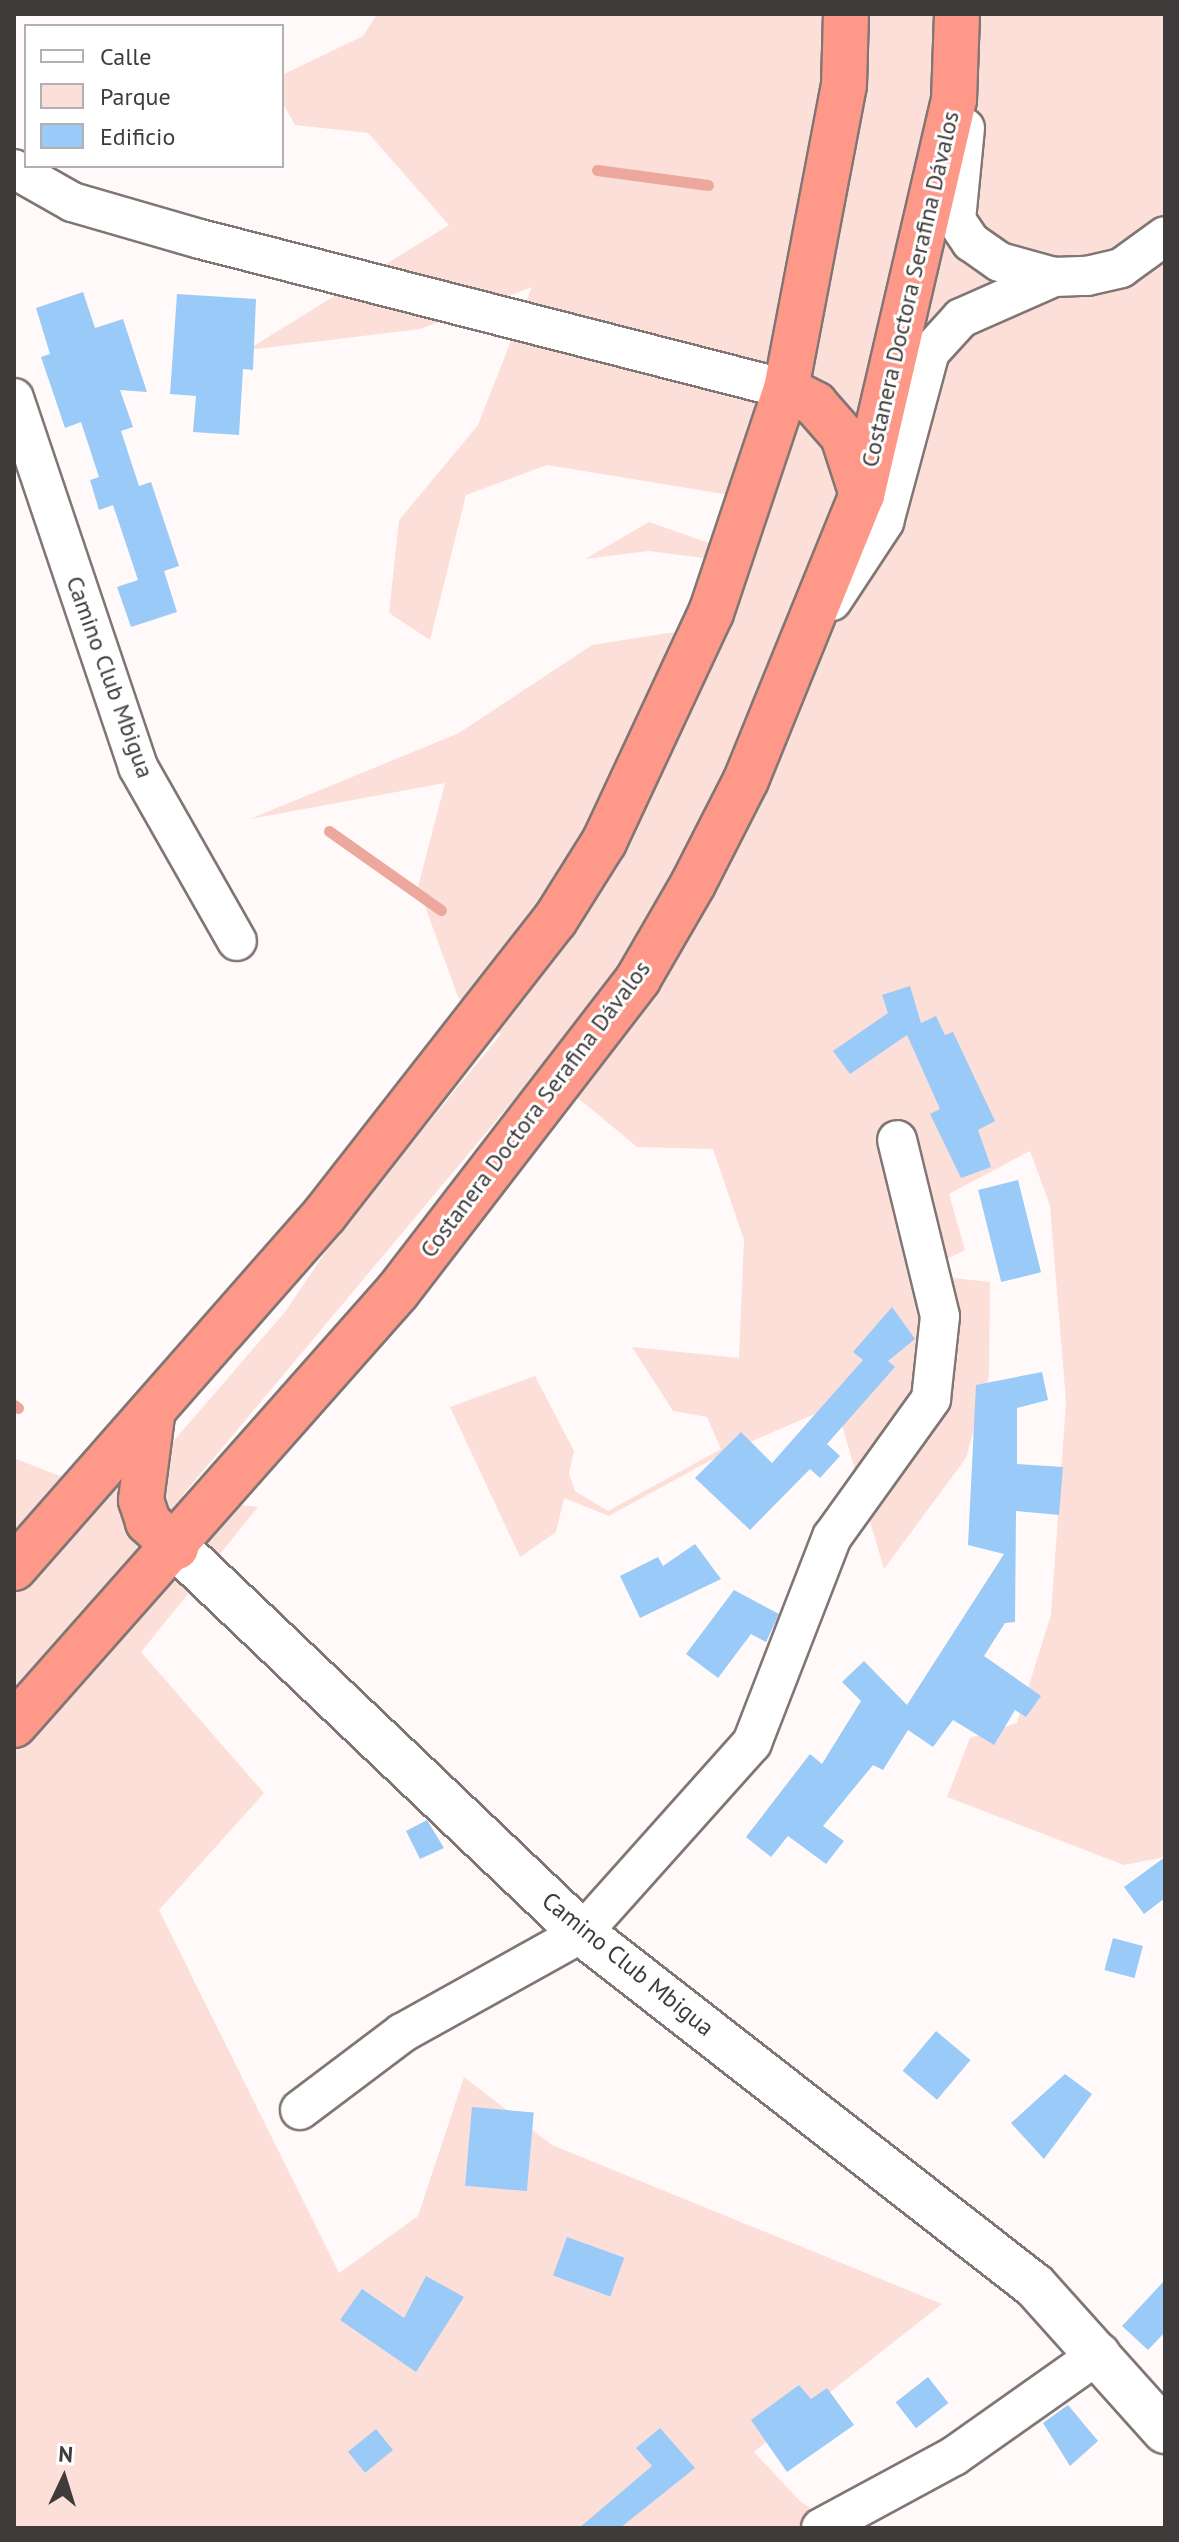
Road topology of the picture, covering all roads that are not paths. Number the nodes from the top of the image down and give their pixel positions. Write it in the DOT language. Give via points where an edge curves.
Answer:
graph roads {
  1 [pos="846,14"];
  2 [pos="957,14"];
  3 [pos="972,14"];
  4 [pos="14,169"];
  5 [pos="1165,236"];
  6 [pos="1054,277"];
  7 [pos="786,389"];
  8 [pos="14,398"];
  9 [pos="862,495"];
  10 [pos="808,637"];
  11 [pos="237,941"];
  12 [pos="897,1140"];
  13 [pos="152,1414"];
  14 [pos="176,1547"];
  15 [pos="14,1568"];
  16 [pos="14,1725"];
  17 [pos="582,1933"];
  18 [pos="300,2110"];
  19 [pos="1100,2353"];
  20 [pos="1158,2411"];
  21 [pos="821,2528"];
  1 -- 7 [label="highway" via="844,85"];
  2 -- 9 [label="highway, Costanera Doctora Serafina Dávalos" via="954,100"];
  3 -- 6 [label="street" via="956,220 971,242 1000,262"];
  4 -- 7 [label="street" via="72,202 200,239"];
  5 -- 6 [label="street" via="1121,268"];
  6 -- 10 [label="street" via="961,318 930,352 884,522"];
  7 -- 9 [label="highway" via="815,404 843,436"];
  7 -- 13 [label="highway" via="711,613 604,842 555,920 325,1214"];
  8 -- 11 [label="street, Camino Club Mbigua" via="138,767"];
  9 -- 10 [label="highway, Costanera Doctora Serafina Dávalos"];
  10 -- 14 [label="highway, Costanera Doctora Serafina Dávalos" via="746,780 638,979 398,1291"];
  12 -- 17 [label="street" via="940,1316 931,1399 832,1537 752,1743"];
  13 -- 14 [label="highway" via="141,1500 148,1522"];
  13 -- 15 [label="highway"];
  14 -- 16 [label="highway, Costanera Doctora Serafina Dávalos"];
  14 -- 17 [label="main road, Camino Club Mbigua"];
  17 -- 18 [label="street" via="402,2033"];
  17 -- 19 [label="main road, Camino Club Mbigua" via="1035,2286"];
  19 -- 20 [label="main road"];
  19 -- 21 [label="street" via="954,2456"];
}
